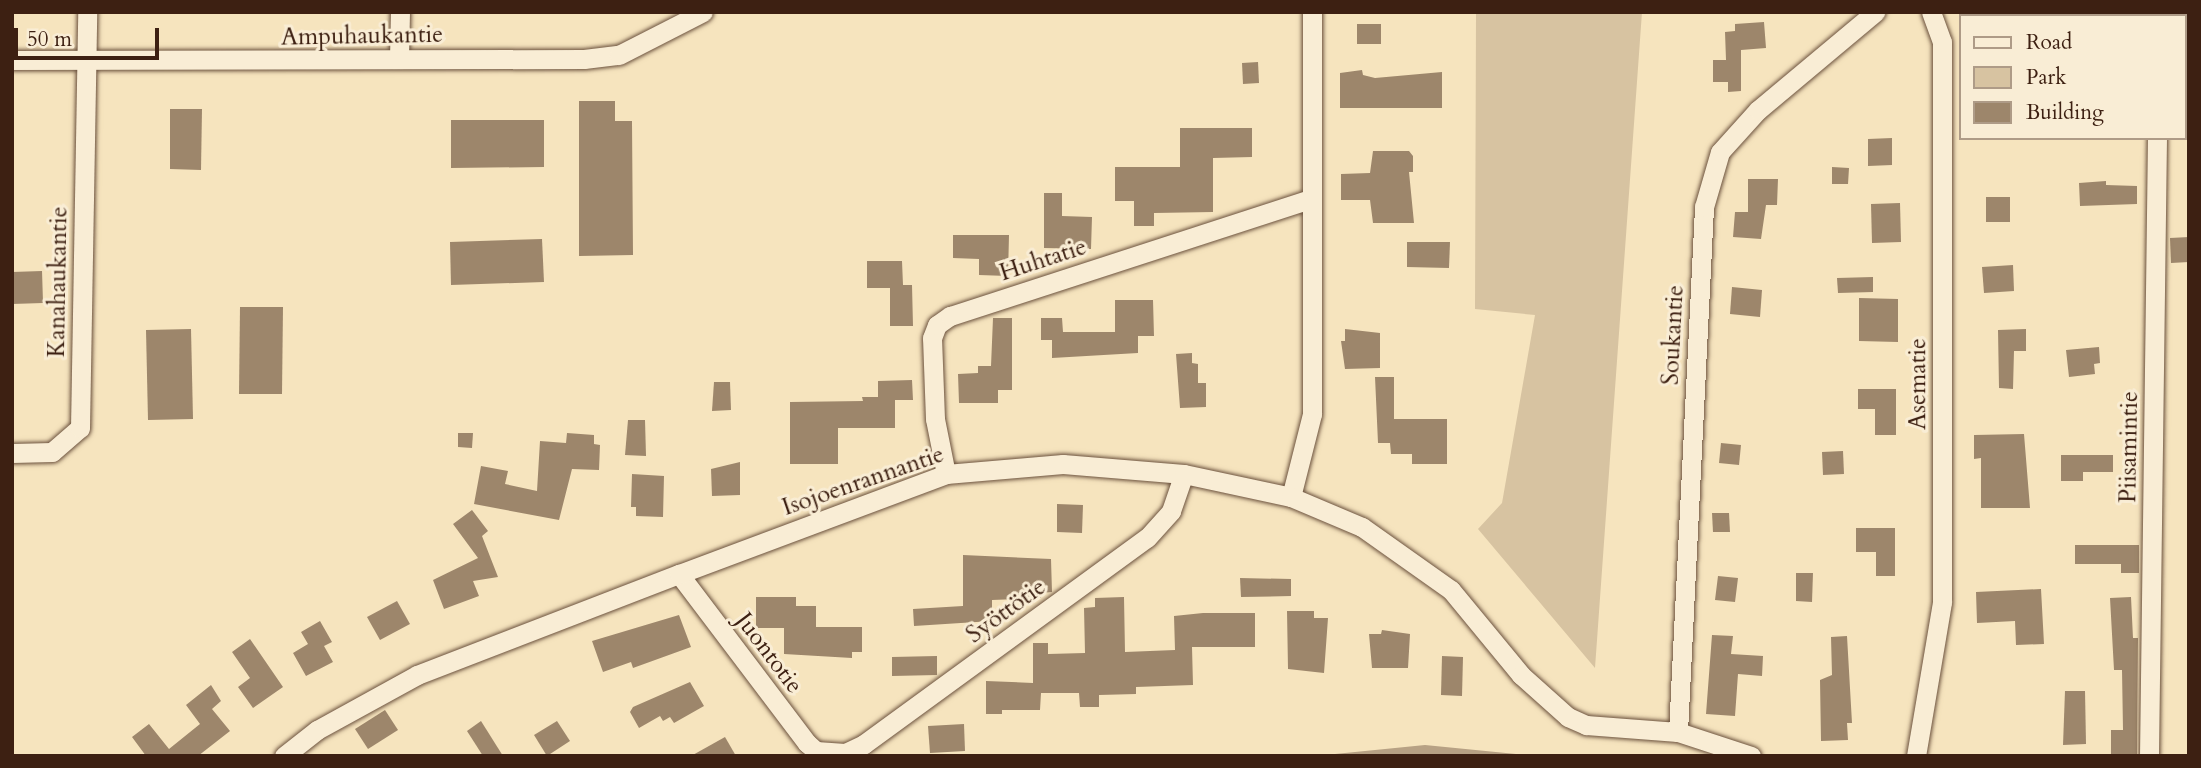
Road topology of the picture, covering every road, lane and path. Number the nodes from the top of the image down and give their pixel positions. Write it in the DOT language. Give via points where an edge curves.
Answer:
graph roads {
  1 [pos="87,12"];
  2 [pos="400,12"];
  3 [pos="703,12"];
  4 [pos="1312,12"];
  5 [pos="1875,12"];
  6 [pos="1931,12"];
  7 [pos="400,59"];
  8 [pos="12,60"];
  9 [pos="87,60"];
  10 [pos="2157,140"];
  11 [pos="1311,199"];
  12 [pos="12,453"];
  13 [pos="946,474"];
  14 [pos="1184,474"];
  15 [pos="1291,497"];
  16 [pos="679,574"];
  17 [pos="1678,732"];
  18 [pos="827,753"];
  19 [pos="285,756"];
  20 [pos="1751,756"];
  21 [pos="1916,756"];
  22 [pos="2148,756"];
  1 -- 9 [label="street, Kanahaukantie"];
  2 -- 7 [label="street"];
  3 -- 7 [label="street, Ampuhaukantie" via="619,55"];
  4 -- 11 [label="street"];
  5 -- 17 [label="street, Soukantie" via="1758,110 1720,152 1704,207"];
  6 -- 21 [label="street, Asematie" via="1942,43 1942,602"];
  7 -- 9 [label="street, Ampuhaukantie"];
  8 -- 9 [label="street, Ampuhaukantie"];
  9 -- 12 [label="street, Kanahaukantie" via="80,428 52,452"];
  10 -- 22 [label="street, Piisamintie"];
  11 -- 13 [label="street, Huhtatie" via="950,316 937,325 932,338 935,419"];
  11 -- 15 [label="street" via="1312,414"];
  13 -- 14 [label="street, Isojoenrannantie" via="1063,464"];
  13 -- 16 [label="street, Isojoenrannantie"];
  14 -- 15 [label="street, Isojoenrannantie"];
  14 -- 18 [label="street, Syöttötie" via="1171,511 1147,538 864,744 845,753"];
  15 -- 17 [label="street, Isojoenrannantie" via="1362,527 1451,590 1521,675 1568,717 1586,724"];
  16 -- 18 [label="street, Juontotie" via="807,743"];
  16 -- 19 [label="street, Isojoenrannantie" via="416,675 317,730"];
  17 -- 20 [label="street, Isojoenrannantie"];
}
